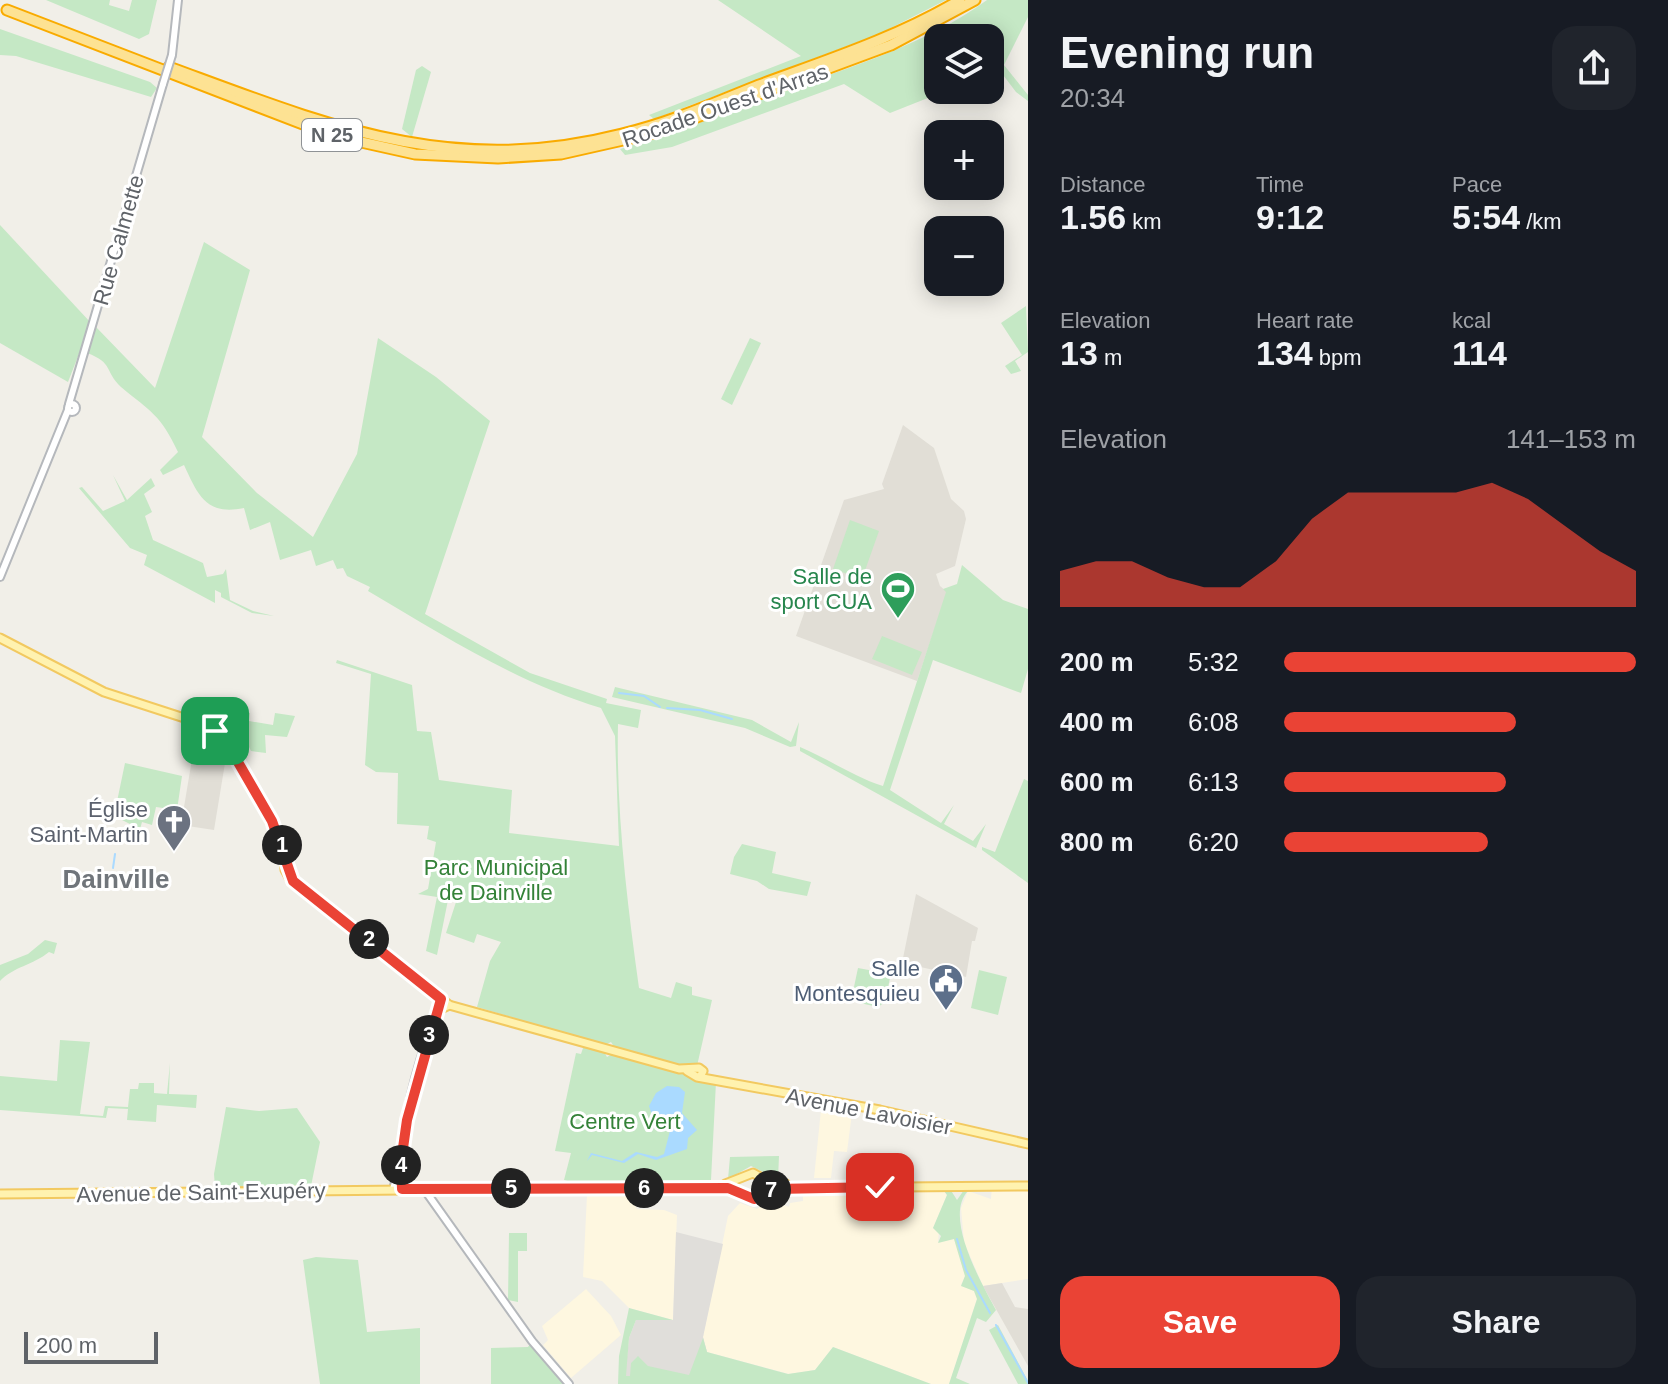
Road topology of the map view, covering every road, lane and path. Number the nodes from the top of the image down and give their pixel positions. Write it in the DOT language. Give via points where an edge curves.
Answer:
graph roads {
  1 [pos="178,0"];
  2 [pos="960,0"];
  3 [pos="975,0"];
  4 [pos="4,9"];
  5 [pos="0,577"];
  6 [pos="0,638"];
  7 [pos="443,1004"];
  8 [pos="1028,1144"];
  9 [pos="401,1162"];
  10 [pos="741,1180"];
  11 [pos="764,1180"];
  12 [pos="1028,1184"];
  13 [pos="586,1187"];
  14 [pos="393,1189"];
  15 [pos="402,1189"];
  16 [pos="429,1189"];
  17 [pos="741,1191"];
  18 [pos="0,1194"];
  19 [pos="762,1195"];
  20 [pos="569,1384"];
  1 -- 5 [label="street, Rue Calmette, bridge" via="172,55 71,408"];
  2 -- 4 [label="highway, Rocade Ouest d'Arras / N 25" via="889,36 661,123 580,143 498,151 411,145 335,127"];
  3 -- 4 [label="highway, Rocade Ouest d'Arras / N 25" via="891,45 654,133 561,154 472,159 404,152 334,136"];
  6 -- 7 [label="main road" via="104,692 209,726 242,768 283,846 289,877"];
  7 -- 8 [label="main road, Avenue Lavoisier" via="701,1074"];
  7 -- 9 [label="street" via="413,1094"];
  9 -- 14 [label="street"];
  9 -- 15 [label="street"];
  10 -- 11 [label="main road" via="753,1173"];
  10 -- 13 [label="main road"];
  10 -- 17 [label="main road"];
  11 -- 12 [label="main road"];
  11 -- 19 [label="main road"];
  12 -- 19 [label="main road" via="784,1188"];
  13 -- 16 [label="main road, Avenue de Saint-Exupéry"];
  13 -- 17 [label="main road"];
  14 -- 15 [label="main road, Avenue de Saint-Exupéry"];
  14 -- 18 [label="main road, Avenue de Saint-Exupéry"];
  15 -- 16 [label="main road, Avenue de Saint-Exupéry"];
  16 -- 20 [label="street" via="437,1208 532,1341"];
  17 -- 19 [label="main road" via="751,1199"];
}
